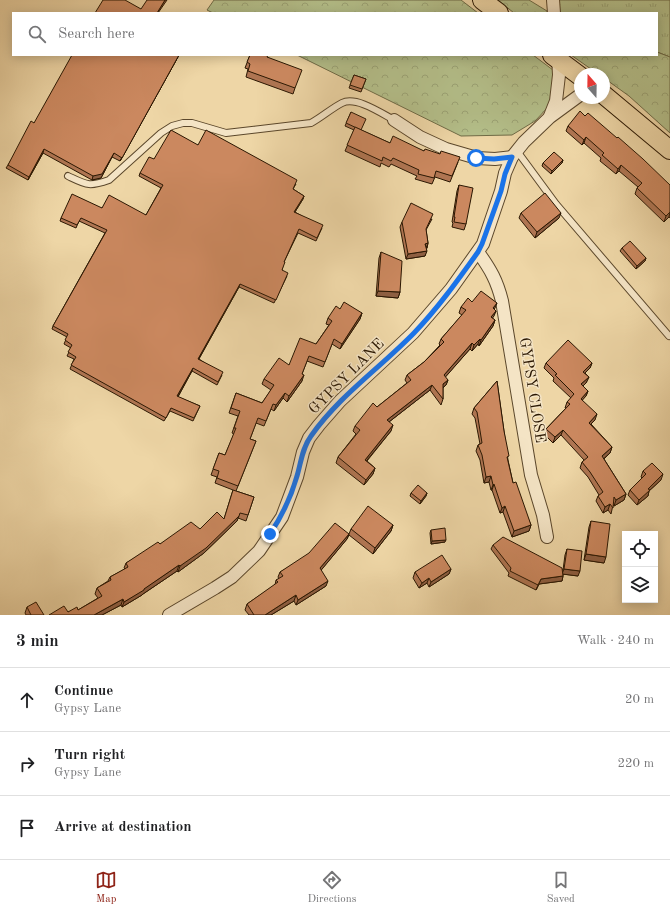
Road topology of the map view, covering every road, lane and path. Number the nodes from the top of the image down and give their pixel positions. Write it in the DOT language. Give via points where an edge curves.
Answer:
graph roads {
  1 [pos="482,0"];
  2 [pos="553,0"];
  3 [pos="498,12"];
  4 [pos="554,12"];
  5 [pos="556,57"];
  6 [pos="574,71"];
  7 [pos="574,99"];
  8 [pos="610,100"];
  9 [pos="550,117"];
  10 [pos="394,120"];
  11 [pos="670,150"];
  12 [pos="515,154"];
  13 [pos="68,176"];
  14 [pos="478,252"];
  15 [pos="669,336"];
  16 [pos="547,537"];
  17 [pos="169,615"];
  1 -- 3 [label="main road"];
  2 -- 4 [label="street"];
  5 -- 6 [label="main road"];
  5 -- 9 [label="street, GYPSY LANE" via="556,101"];
  7 -- 9 [label="street, GYPSY LANE"];
  8 -- 11 [label="main road"];
  9 -- 12 [label="street, GYPSY LANE"];
  10 -- 12 [label="street" via="420,137 446,149 476,158 494,159"];
  10 -- 13 [label="lane" via="352,101 343,102 311,123 226,133 192,123 183,123 161,133 109,180 88,185"];
  12 -- 14 [label="street, GYPSY LANE" via="505,174"];
  12 -- 15 [label="lane"];
  14 -- 16 [label="street, GYPSY CLOSE" via="498,285 531,475"];
  14 -- 17 [label="street, GYPSY LANE" via="451,289 413,333 340,401 309,438 282,517 259,551 232,577"];
}
